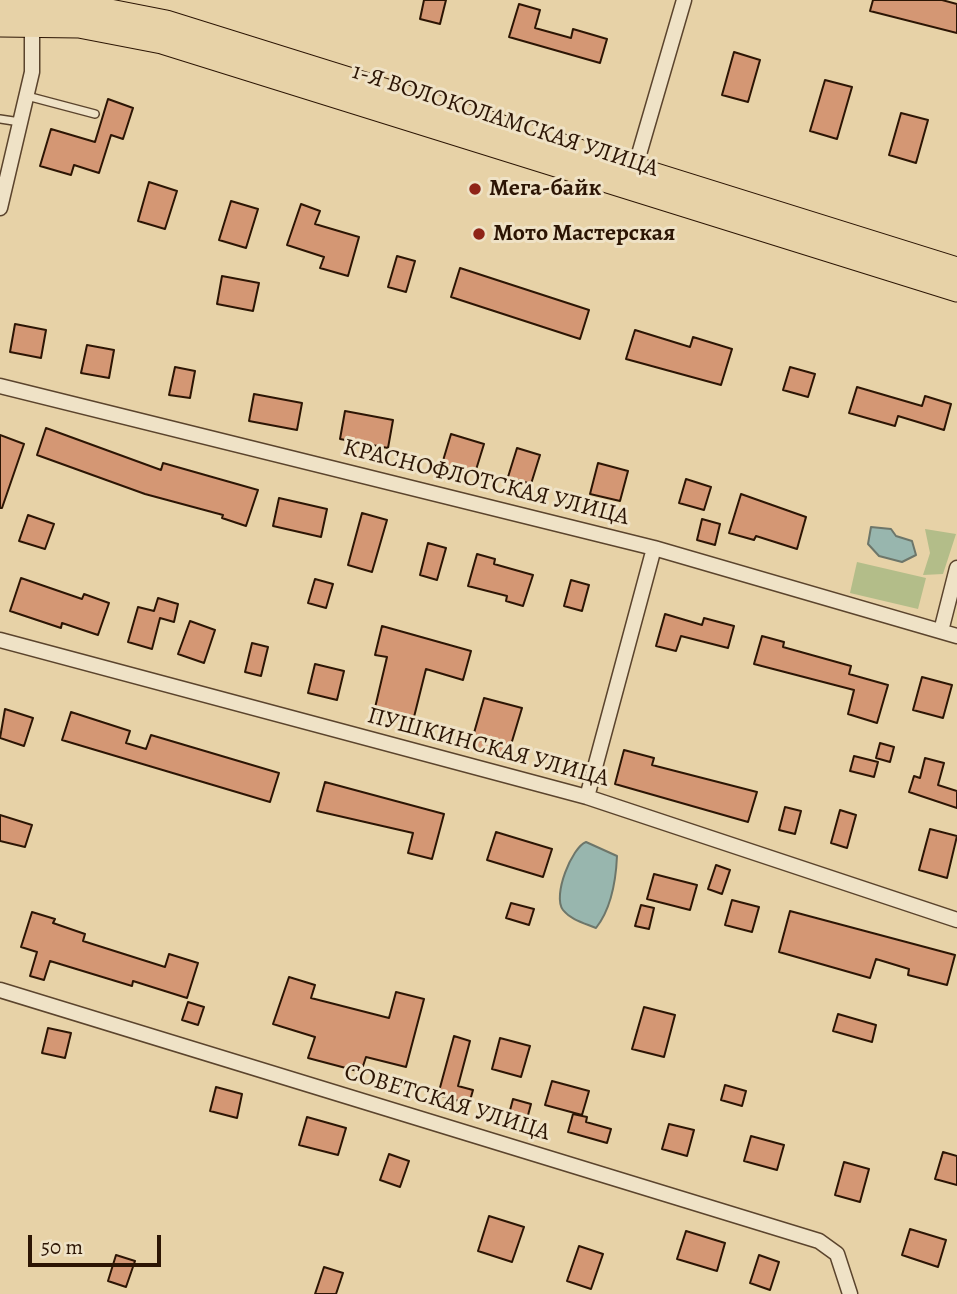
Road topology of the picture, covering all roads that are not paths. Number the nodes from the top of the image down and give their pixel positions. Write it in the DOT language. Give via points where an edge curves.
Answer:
graph roads {
  1 [pos="684,0"];
  2 [pos="0,6"];
  3 [pos="32,10"];
  4 [pos="0,25"];
  5 [pos="27,96"];
  6 [pos="95,114"];
  7 [pos="0,119"];
  8 [pos="20,122"];
  9 [pos="635,167"];
  10 [pos="0,208"];
  11 [pos="957,269"];
  12 [pos="957,290"];
  13 [pos="0,386"];
  14 [pos="654,548"];
  15 [pos="957,568"];
  16 [pos="941,631"];
  17 [pos="957,636"];
  18 [pos="0,640"];
  19 [pos="587,797"];
  20 [pos="957,920"];
  21 [pos="0,990"];
  22 [pos="850,1294"];
  1 -- 9 [label="street"];
  2 -- 3 [label="main road, 1-Я ВОЛОКОЛАМСКАЯ УЛИЦА"];
  3 -- 4 [label="main road, 1-Я ВОЛОКОЛАМСКАЯ УЛИЦА"];
  3 -- 5 [label="street"];
  3 -- 9 [label="main road, 1-Я ВОЛОКОЛАМСКАЯ УЛИЦА" via="94,7 166,22"];
  3 -- 12 [label="main road, 1-Я ВОЛОКОЛАМСКАЯ УЛИЦА" via="79,26 216,57"];
  5 -- 6 [label="lane"];
  5 -- 8 [label="street"];
  7 -- 8 [label="lane"];
  8 -- 10 [label="street"];
  9 -- 11 [label="main road, 1-Я ВОЛОКОЛАМСКАЯ УЛИЦА"];
  13 -- 14 [label="street, КРАСНОФЛОТСКАЯ УЛИЦА"];
  14 -- 16 [label="street, КРАСНОФЛОТСКАЯ УЛИЦА"];
  14 -- 19 [label="street"];
  15 -- 16 [label="street"];
  16 -- 17 [label="street, КРАСНОФЛОТСКАЯ УЛИЦА"];
  18 -- 19 [label="street, ПУШКИНСКАЯ УЛИЦА"];
  19 -- 20 [label="street, ПУШКИНСКАЯ УЛИЦА"];
  21 -- 22 [label="street, СОВЕТСКАЯ УЛИЦА" via="819,1241 837,1254"];
}
